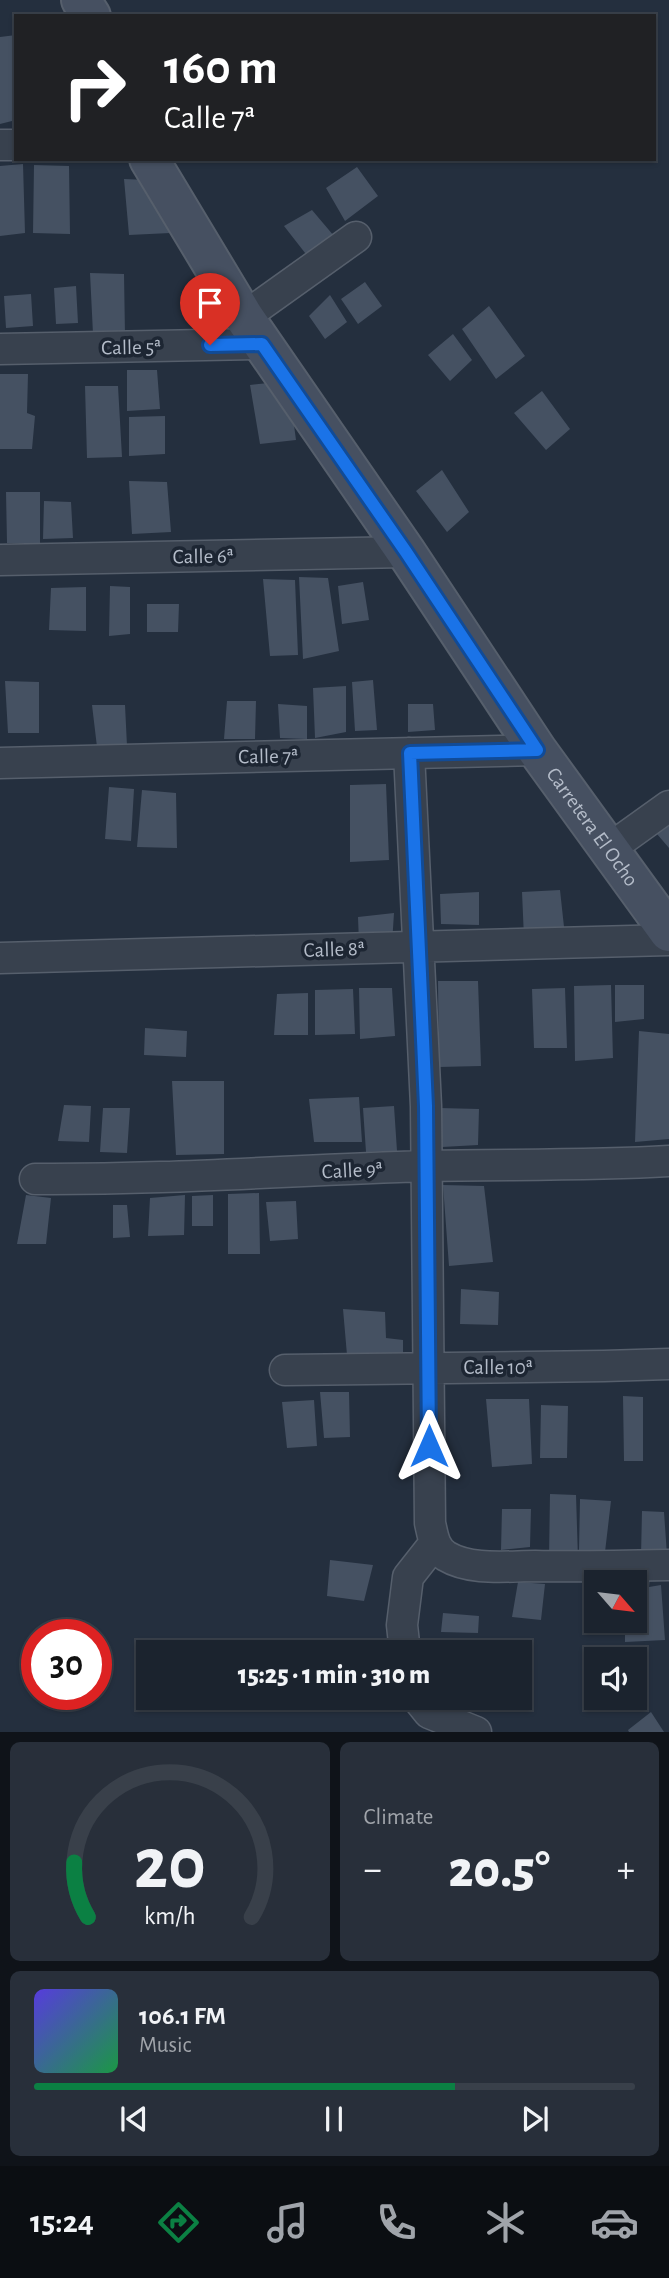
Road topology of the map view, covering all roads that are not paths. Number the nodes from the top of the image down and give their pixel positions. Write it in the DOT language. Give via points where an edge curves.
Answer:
graph roads {
  1 [pos="150,161"];
  2 [pos="356,237"];
  3 [pos="253,331"];
  4 [pos="0,349"];
  5 [pos="406,552"];
  6 [pos="0,560"];
  7 [pos="537,750"];
  8 [pos="410,753"];
  9 [pos="0,763"];
  10 [pos="669,806"];
  11 [pos="609,849"];
  12 [pos="669,932"];
  13 [pos="669,940"];
  14 [pos="420,947"];
  15 [pos="0,958"];
  16 [pos="669,1161"];
  17 [pos="426,1166"];
  18 [pos="36,1179"];
  19 [pos="669,1364"];
  20 [pos="428,1368"];
  21 [pos="285,1370"];
  22 [pos="434,1544"];
  23 [pos="669,1565"];
  24 [pos="404,1640"];
  25 [pos="427,1710"];
  26 [pos="476,1732"];
  1 -- 3 [label="street, Carretera El Ocho"];
  2 -- 3 [label="street"];
  3 -- 4 [label="street, Calle 5ª"];
  3 -- 5 [label="street, Carretera El Ocho"];
  5 -- 6 [label="street, Calle 6ª"];
  5 -- 7 [label="street, Carretera El Ocho"];
  7 -- 8 [label="street, Calle 7ª"];
  7 -- 11 [label="street, Carretera El Ocho"];
  8 -- 9 [label="street, Calle 7ª"];
  8 -- 14 [label="street"];
  10 -- 11 [label="street"];
  11 -- 12 [label="street, Carretera El Ocho"];
  13 -- 14 [label="street, Calle 8ª"];
  14 -- 15 [label="street, Calle 8ª"];
  14 -- 17 [label="street"];
  16 -- 17 [label="street, Calle 9ª"];
  17 -- 18 [label="street, Calle 9ª" via="122,1180"];
  17 -- 20 [label="street"];
  19 -- 20 [label="street, Calle 10ª"];
  20 -- 21 [label="street, Calle 10ª"];
  20 -- 22 [label="street"];
  22 -- 23 [label="street" via="458,1562 483,1566"];
  22 -- 24 [label="street" via="408,1577"];
  25 -- 26 [label="street"];
}
